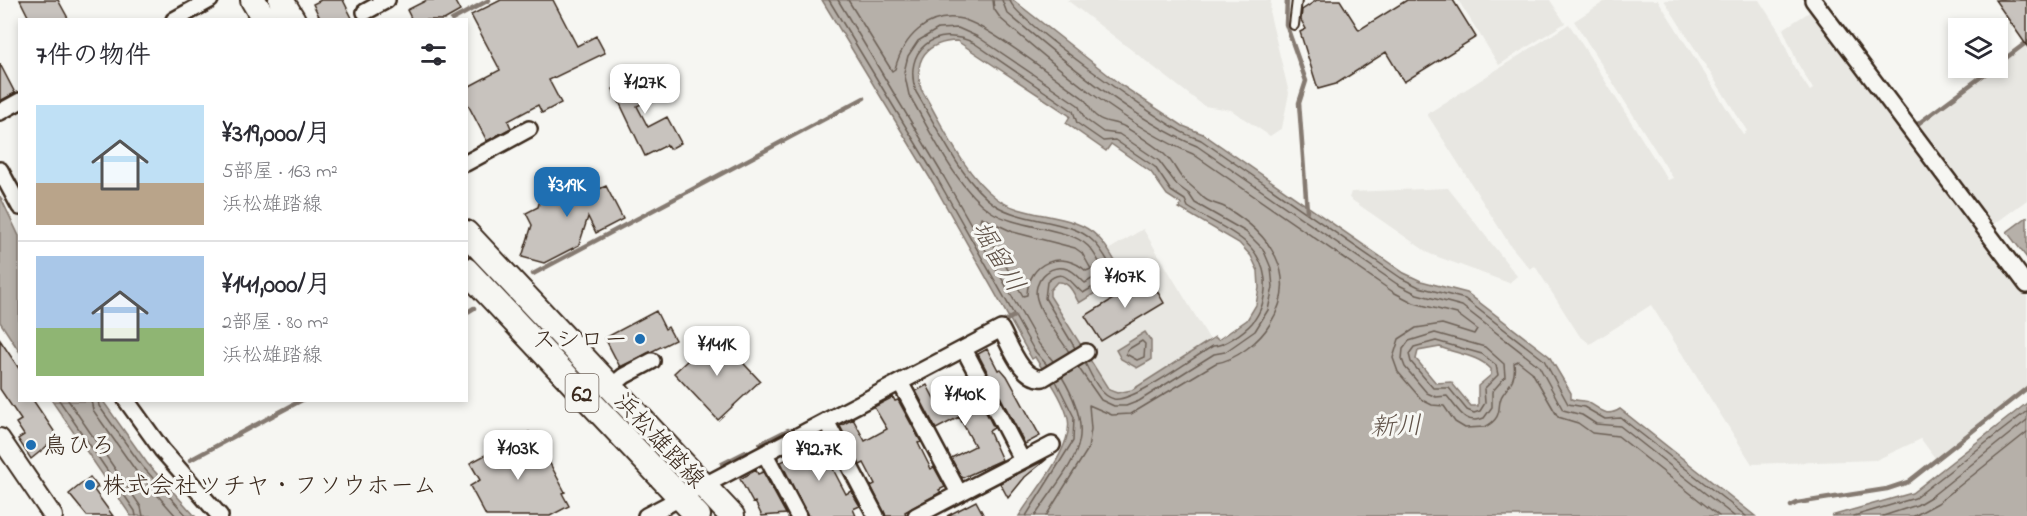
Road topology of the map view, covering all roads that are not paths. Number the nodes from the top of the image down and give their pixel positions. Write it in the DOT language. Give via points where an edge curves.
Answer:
graph roads {
  1 [pos="210,0"];
  2 [pos="253,0"];
  3 [pos="281,0"];
  4 [pos="387,0"];
  5 [pos="1297,0"];
  6 [pos="1813,0"];
  7 [pos="364,10"];
  8 [pos="178,18"];
  9 [pos="264,18"];
  10 [pos="292,18"];
  11 [pos="1294,25"];
  12 [pos="18,102"];
  13 [pos="0,112"];
  14 [pos="529,129"];
  15 [pos="468,162"];
  16 [pos="0,170"];
  17 [pos="18,203"];
  18 [pos="468,234"];
  19 [pos="468,272"];
  20 [pos="2027,285"];
  21 [pos="963,350"];
  22 [pos="1086,352"];
  23 [pos="652,361"];
  24 [pos="900,382"];
  25 [pos="611,387"];
  26 [pos="127,402"];
  27 [pos="826,421"];
  28 [pos="0,438"];
  29 [pos="1052,445"];
  30 [pos="765,454"];
  31 [pos="1022,460"];
  32 [pos="703,486"];
  33 [pos="959,493"];
  34 [pos="680,498"];
  35 [pos="53,516"];
  36 [pos="220,516"];
  37 [pos="646,516"];
  38 [pos="698,516"];
  39 [pos="732,516"];
  40 [pos="798,516"];
  41 [pos="876,516"];
  42 [pos="916,516"];
  1 -- 8 [label="street"];
  2 -- 9 [label="main road"];
  3 -- 10 [label="main road"];
  4 -- 7 [label="street"];
  5 -- 11 [label="lane"];
  6 -- 20 [label="street"];
  12 -- 13 [label="street"];
  14 -- 15 [label="street"];
  16 -- 17 [label="street"];
  18 -- 25 [label="main road, 浜松雄踏線 / 62"];
  19 -- 34 [label="main road, 浜松雄踏線 / 62"];
  21 -- 22 [label="street" via="1001,329 1032,378 1043,378"];
  21 -- 24 [label="street"];
  21 -- 31 [label="street"];
  23 -- 25 [label="street"];
  24 -- 27 [label="street"];
  24 -- 33 [label="street"];
  25 -- 32 [label="main road, 浜松雄踏線 / 62"];
  26 -- 36 [label="street" via="162,450"];
  27 -- 30 [label="street"];
  27 -- 41 [label="street"];
  28 -- 35 [label="street"];
  29 -- 31 [label="street"];
  30 -- 32 [label="street"];
  30 -- 40 [label="street"];
  31 -- 33 [label="street"];
  32 -- 34 [label="street"];
  32 -- 39 [label="main road, 浜松雄踏線 / 62"];
  33 -- 42 [label="street"];
  34 -- 37 [label="street"];
  34 -- 38 [label="main road, 浜松雄踏線 / 62"];
}
